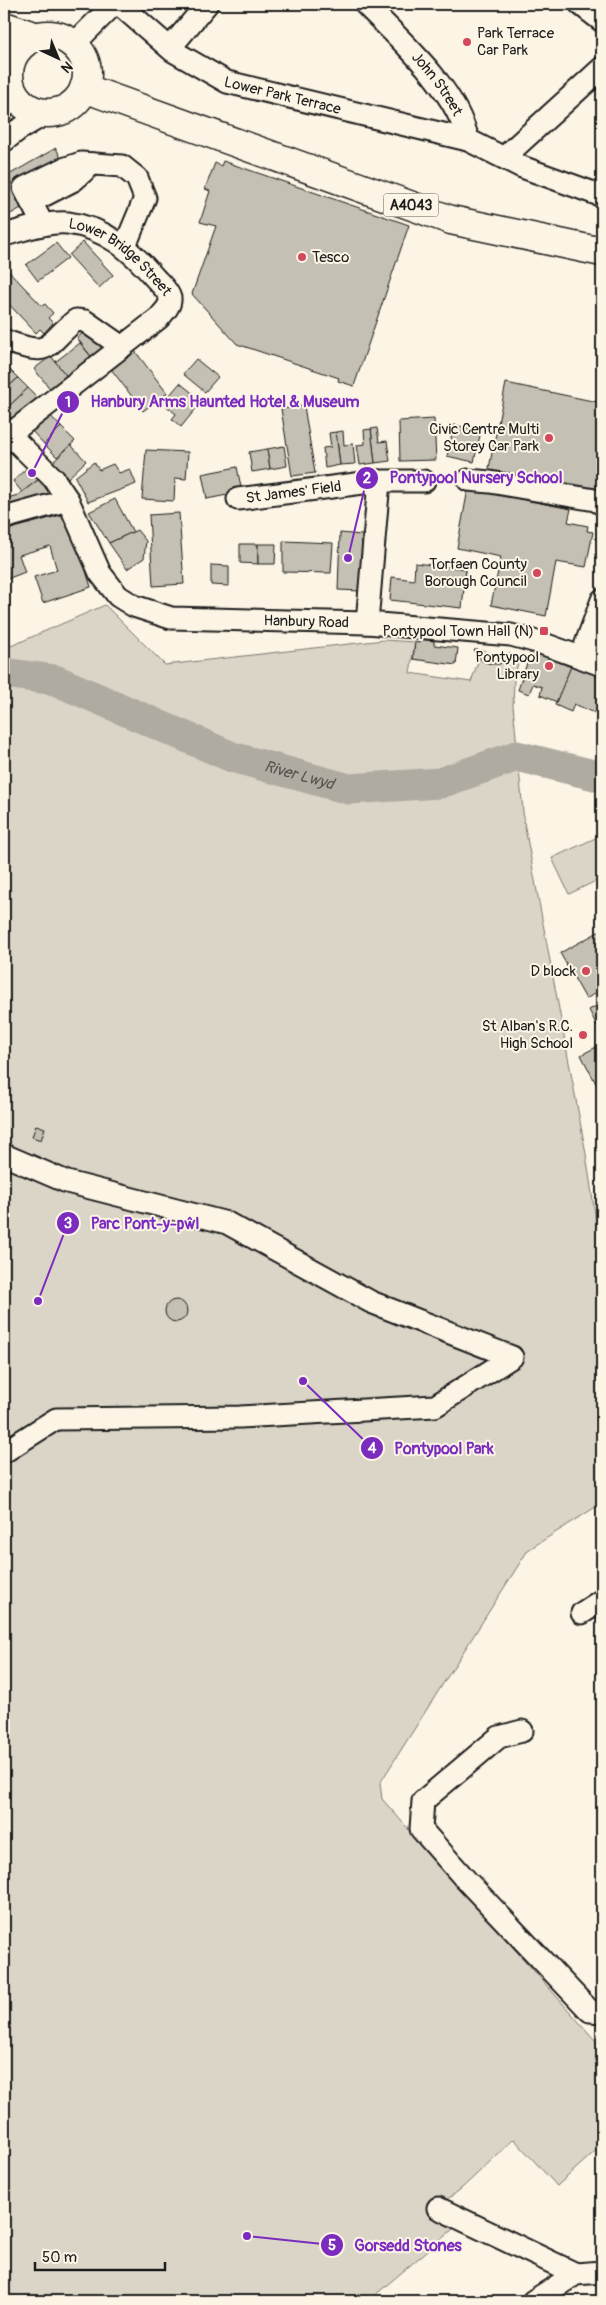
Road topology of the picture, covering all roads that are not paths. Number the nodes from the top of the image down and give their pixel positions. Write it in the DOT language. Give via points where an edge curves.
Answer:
graph roads {
  1 [pos="114,4"];
  2 [pos="119,4"];
  3 [pos="207,4"];
  4 [pos="364,4"];
  5 [pos="580,4"];
  6 [pos="602,21"];
  7 [pos="4,26"];
  8 [pos="37,36"];
  9 [pos="74,44"];
  10 [pos="170,48"];
  11 [pos="602,68"];
  12 [pos="7,85"];
  13 [pos="84,88"];
  14 [pos="47,113"];
  15 [pos="468,140"];
  16 [pos="4,141"];
  17 [pos="505,158"];
  18 [pos="602,196"];
  19 [pos="43,226"];
  20 [pos="4,235"];
  21 [pos="125,246"];
  22 [pos="602,252"];
  23 [pos="6,341"];
  24 [pos="122,347"];
  25 [pos="6,435"];
  26 [pos="468,480"];
  27 [pos="379,481"];
  28 [pos="424,481"];
  29 [pos="238,499"];
  30 [pos="68,500"];
  31 [pos="602,504"];
  32 [pos="4,518"];
  33 [pos="602,600"];
  34 [pos="367,623"];
  35 [pos="581,657"];
  36 [pos="602,666"];
  37 [pos="4,1155"];
  38 [pos="4,1452"];
  39 [pos="602,1600"];
  40 [pos="582,1614"];
  41 [pos="522,1731"];
  42 [pos="602,2012"];
  43 [pos="438,2208"];
  44 [pos="602,2272"];
  45 [pos="576,2274"];
  46 [pos="533,2301"];
  1 -- 9 [label="street"];
  2 -- 10 [label="street, Lower Park Terrace"];
  3 -- 10 [label="street"];
  4 -- 15 [label="street, John Street" via="441,84 462,119"];
  5 -- 6 [label="street"];
  7 -- 8 [label="main road"];
  8 -- 9 [label="main road" via="56,36"];
  8 -- 12 [label="main road" via="17,50 11,61"];
  9 -- 13 [label="main road" via="86,65"];
  10 -- 15 [label="street, Lower Park Terrace" via="227,82"];
  11 -- 17 [label="street"];
  12 -- 14 [label="main road" via="26,107"];
  13 -- 14 [label="main road" via="69,107"];
  13 -- 22 [label="main road, A4043" via="451,220"];
  14 -- 16 [label="street"];
  15 -- 17 [label="street"];
  17 -- 18 [label="street"];
  19 -- 20 [label="street, Lower Bridge Street"];
  19 -- 21 [label="street, Lower Bridge Street" via="66,223 88,228"];
  19 -- 21 [label="street" via="27,195 63,169 81,163 122,166 137,178 145,198"];
  21 -- 24 [label="street, Lower Bridge Street" via="166,290 170,299 169,306 159,318"];
  23 -- 24 [label="street" via="40,350 76,320 85,321"];
  24 -- 25 [label="street, Lower Bridge Street"];
  25 -- 30 [label="street, Hanbury Road" via="54,479"];
  26 -- 31 [label="street" via="595,500"];
  27 -- 28 [label="street, St James' Field"];
  27 -- 29 [label="street, St James' Field"];
  27 -- 34 [label="street"];
  30 -- 32 [label="street"];
  30 -- 34 [label="street, Hanbury Road" via="100,573 118,596 134,606 171,618"];
  33 -- 35 [label="street"];
  34 -- 35 [label="street, Hanbury Road" via="511,635"];
  35 -- 36 [label="street, Hanbury Road"];
  37 -- 38 [label="street" via="67,1182 227,1223 371,1302 512,1357 435,1406 240,1417 56,1419"];
  39 -- 40 [label="street"];
  41 -- 42 [label="street" via="499,1737 423,1801 421,1829 590,2011"];
  43 -- 45 [label="street"];
  44 -- 45 [label="street"];
  45 -- 46 [label="street"];
}
